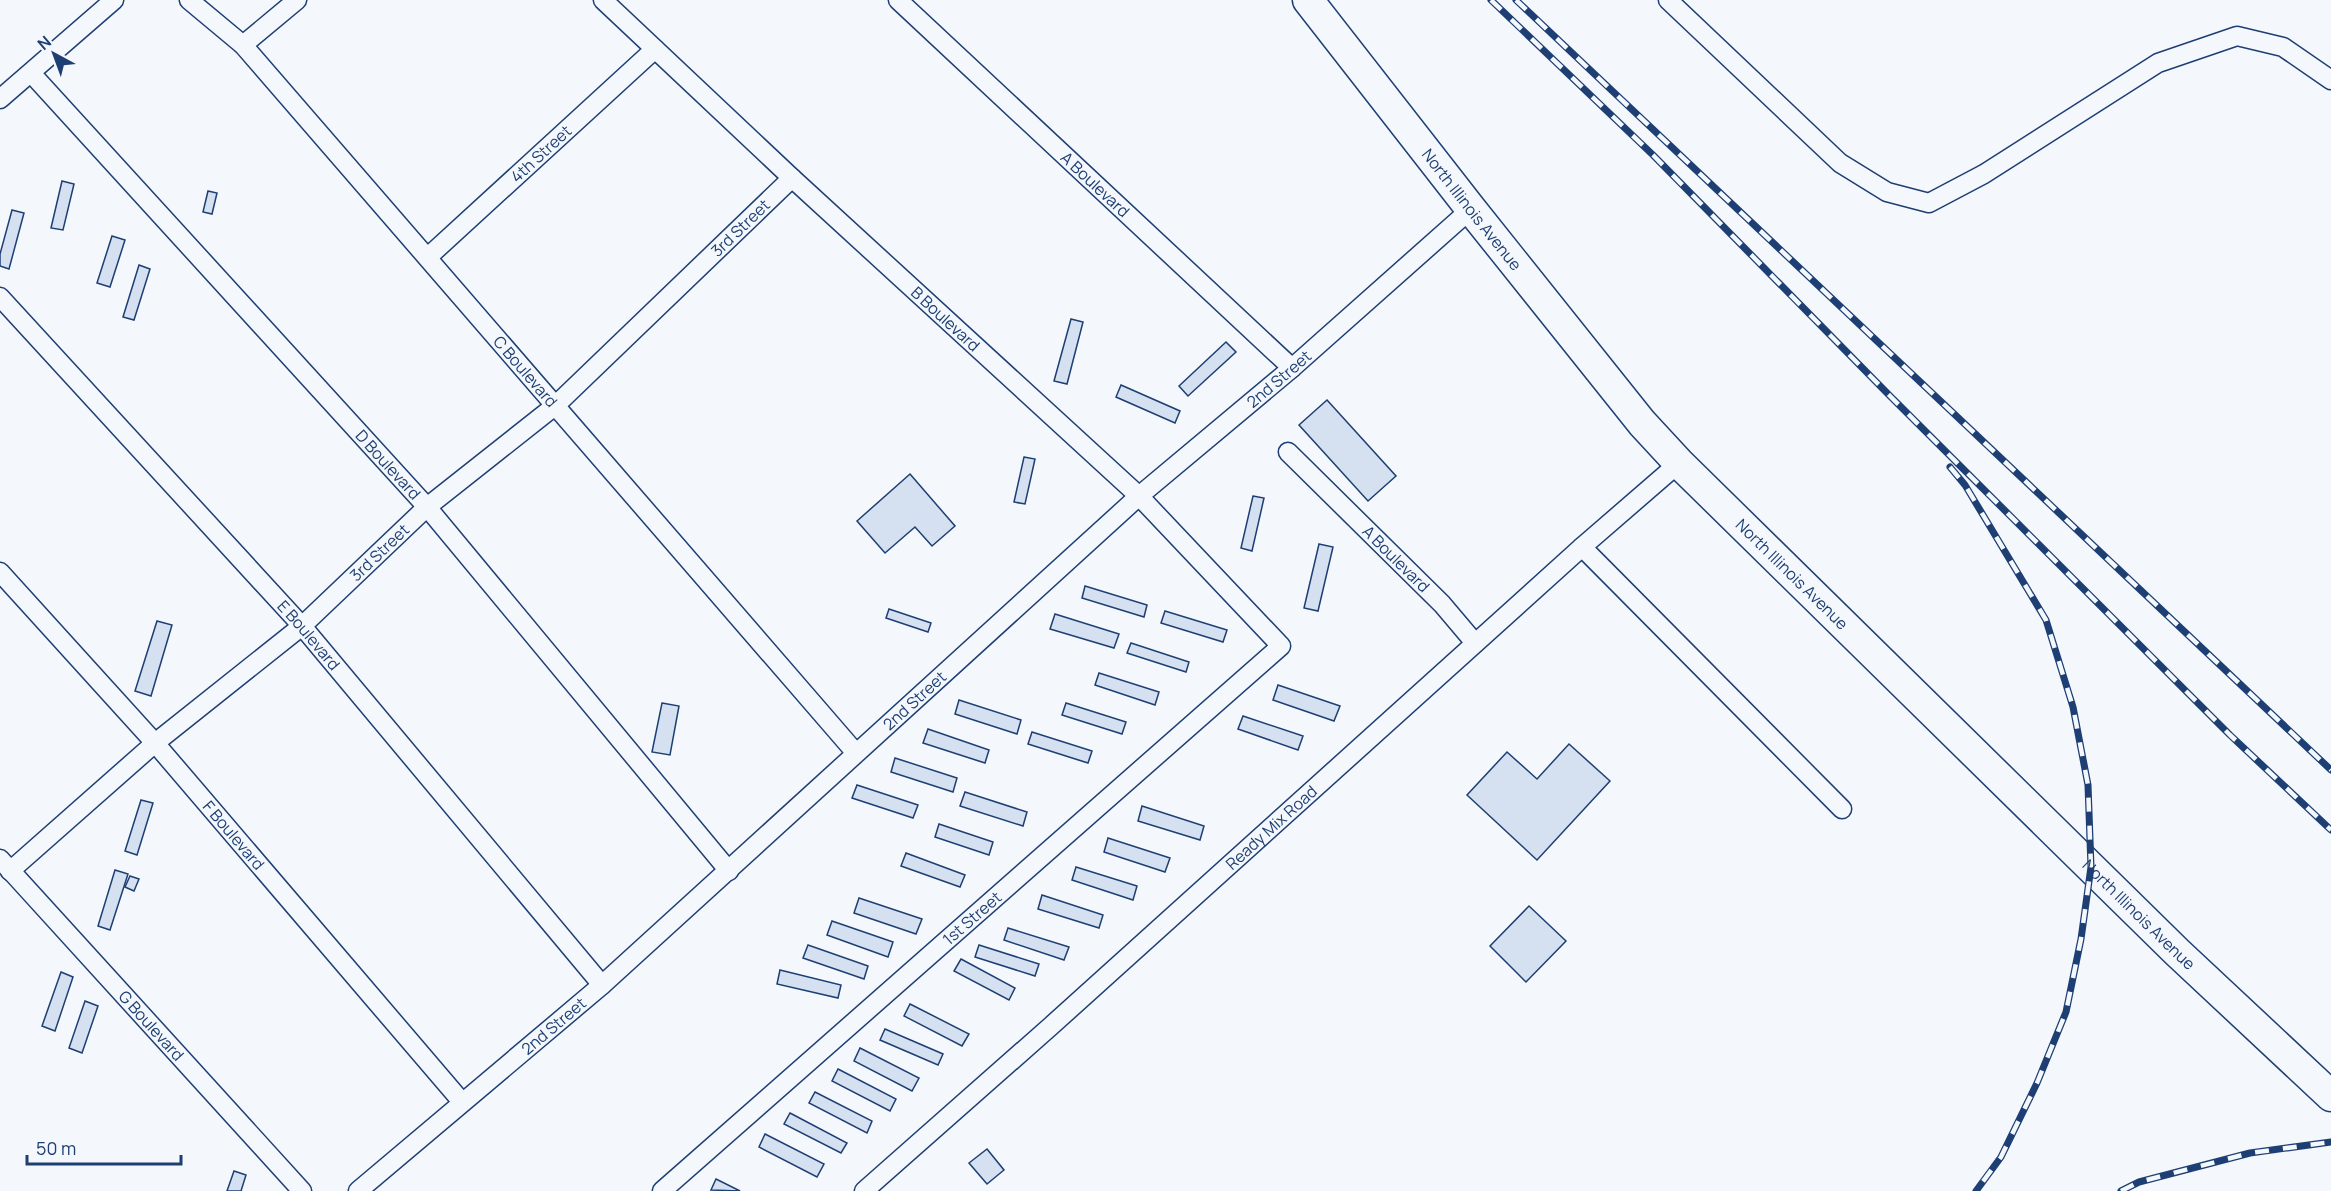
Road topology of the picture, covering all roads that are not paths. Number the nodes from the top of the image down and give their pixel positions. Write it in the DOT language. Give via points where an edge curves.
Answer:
graph roads {
  1 [pos="114,0"];
  2 [pos="189,0"];
  3 [pos="297,0"];
  4 [pos="603,0"];
  5 [pos="898,0"];
  6 [pos="1308,0"];
  7 [pos="1668,0"];
  8 [pos="243,45"];
  9 [pos="655,49"];
  10 [pos="31,73"];
  11 [pos="2331,80"];
  12 [pos="0,99"];
  13 [pos="792,178"];
  14 [pos="1471,209"];
  15 [pos="428,257"];
  16 [pos="0,297"];
  17 [pos="1292,368"];
  18 [pos="556,405"];
  19 [pos="1288,452"];
  20 [pos="1679,463"];
  21 [pos="1139,496"];
  22 [pos="427,507"];
  23 [pos="1582,547"];
  24 [pos="0,572"];
  25 [pos="302,626"];
  26 [pos="1475,644"];
  27 [pos="1281,646"];
  28 [pos="156,743"];
  29 [pos="855,752"];
  30 [pos="1842,809"];
  31 [pos="5,865"];
  32 [pos="729,871"];
  33 [pos="602,985"];
  34 [pos="2331,1096"];
  35 [pos="462,1102"];
  36 [pos="302,1191"];
  37 [pos="358,1191"];
  38 [pos="663,1191"];
  39 [pos="864,1191"];
  1 -- 10 [label="street"];
  2 -- 8 [label="street, C Boulevard"];
  3 -- 8 [label="street"];
  4 -- 9 [label="street, B Boulevard"];
  5 -- 17 [label="street, A Boulevard"];
  6 -- 14 [label="main road, North Illinois Avenue"];
  7 -- 11 [label="street" via="1840,163 1887,192 1929,203 1984,174 2158,63 2236,36 2283,47"];
  8 -- 15 [label="street, C Boulevard"];
  9 -- 13 [label="street, B Boulevard"];
  9 -- 15 [label="street, 4th Street"];
  10 -- 12 [label="street"];
  10 -- 22 [label="street, D Boulevard"];
  13 -- 18 [label="street, 3rd Street"];
  13 -- 21 [label="street, B Boulevard"];
  14 -- 17 [label="street, 2nd Street"];
  14 -- 20 [label="main road, North Illinois Avenue" via="1642,423"];
  15 -- 18 [label="street, C Boulevard"];
  16 -- 25 [label="street, E Boulevard"];
  17 -- 21 [label="street, 2nd Street"];
  18 -- 22 [label="street, 3rd Street"];
  18 -- 29 [label="street, C Boulevard"];
  19 -- 26 [label="street, A Boulevard" via="1442,604"];
  20 -- 23 [label="street, Ready Mix Road"];
  20 -- 34 [label="main road, North Illinois Avenue" via="2177,952"];
  21 -- 27 [label="street, B Boulevard"];
  21 -- 29 [label="street, 2nd Street"];
  22 -- 25 [label="street, 3rd Street"];
  22 -- 32 [label="street, D Boulevard"];
  23 -- 26 [label="street, Ready Mix Road"];
  23 -- 30 [label="street"];
  24 -- 28 [label="street, F Boulevard"];
  25 -- 28 [label="street, 3rd Street"];
  25 -- 33 [label="street, E Boulevard"];
  26 -- 39 [label="street, Ready Mix Road"];
  27 -- 38 [label="street, 1st Street"];
  28 -- 31 [label="street, 3rd Street"];
  28 -- 35 [label="street, F Boulevard"];
  29 -- 32 [label="street, 2nd Street"];
  31 -- 36 [label="street, G Boulevard"];
  32 -- 33 [label="street, 2nd Street"];
  33 -- 35 [label="street, 2nd Street"];
  35 -- 37 [label="street, 2nd Street"];
}
